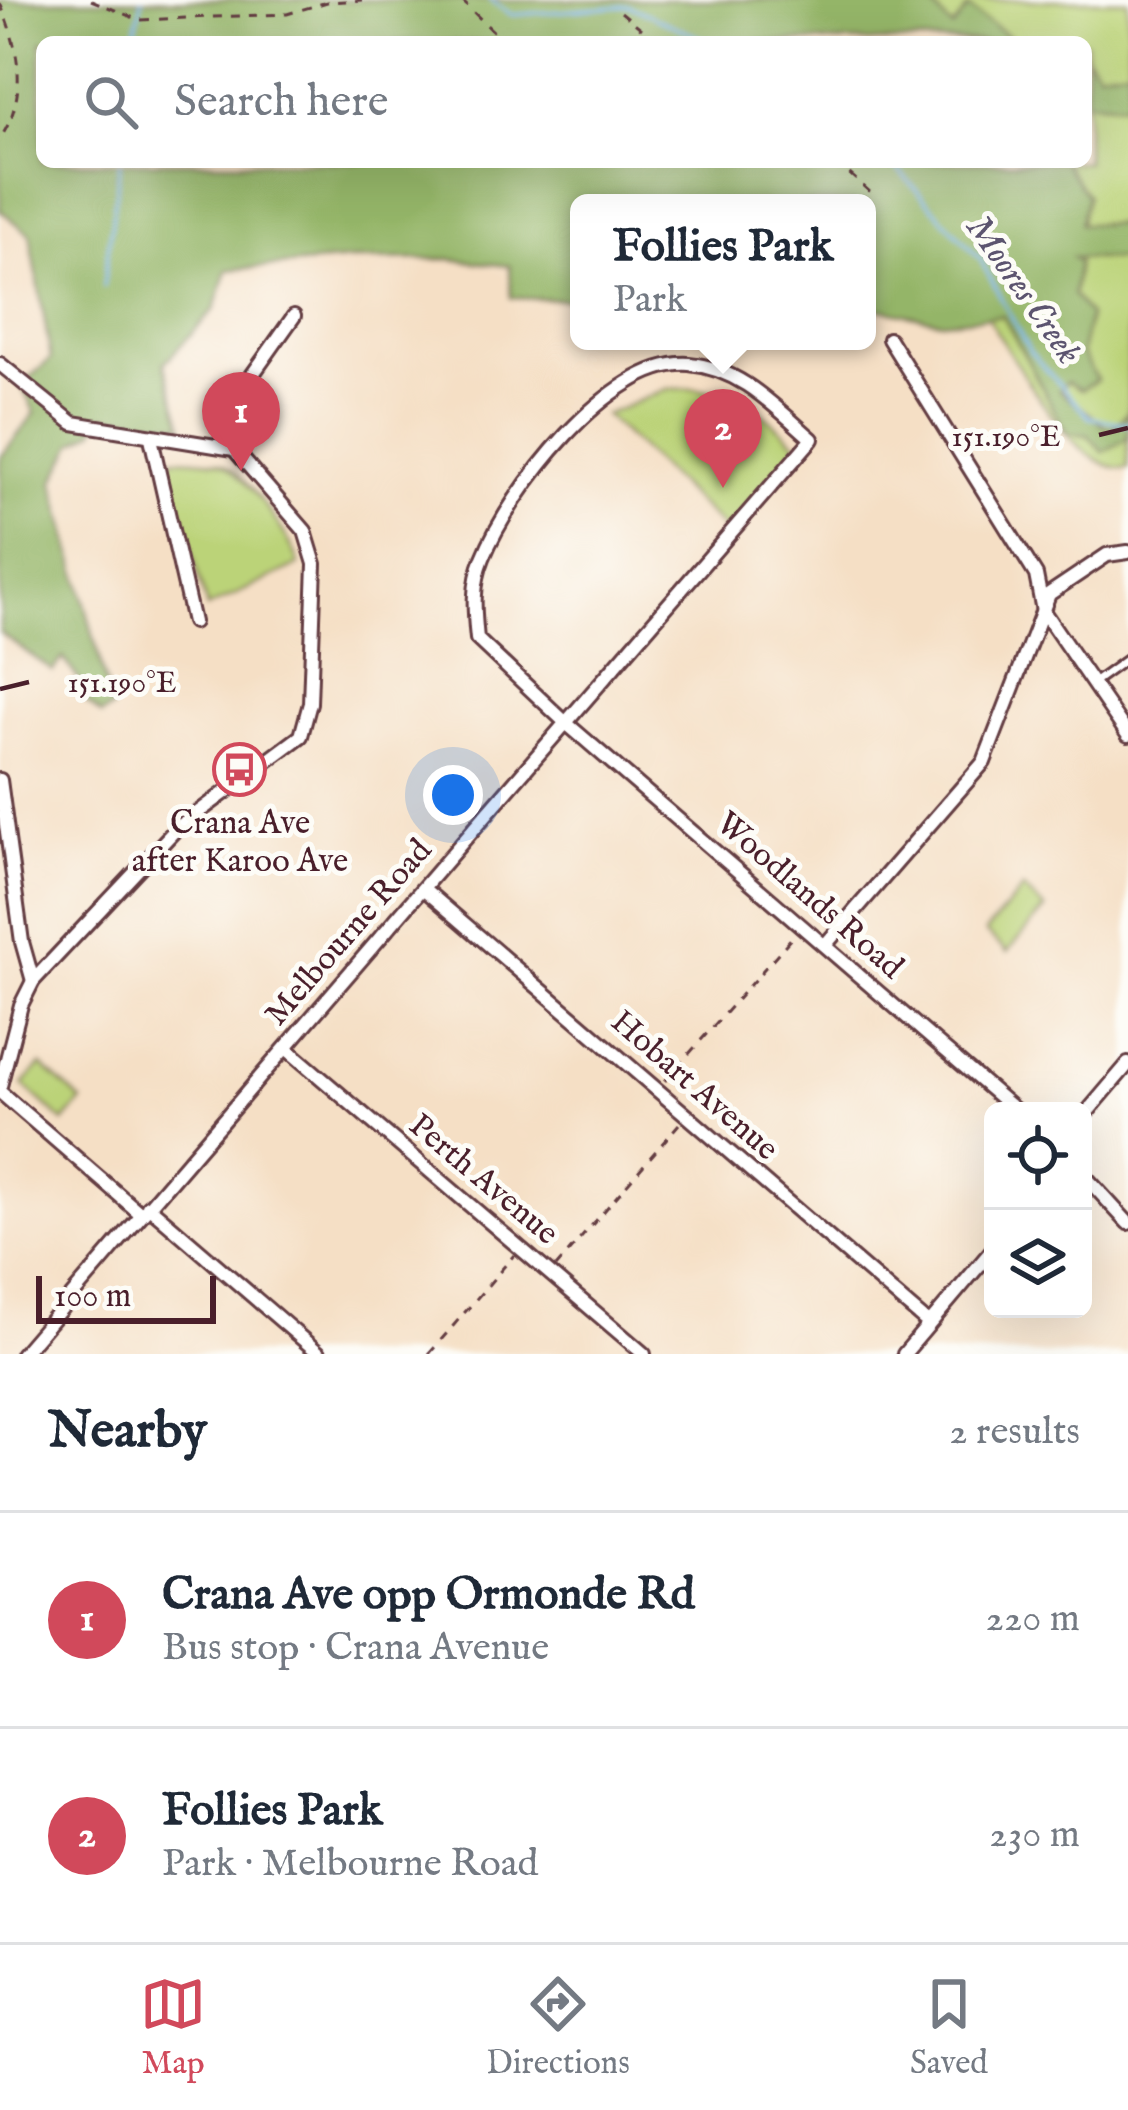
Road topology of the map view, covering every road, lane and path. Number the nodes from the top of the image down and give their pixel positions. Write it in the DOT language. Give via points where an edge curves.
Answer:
graph roads {
  1 [pos="91,0"];
  2 [pos="362,0"];
  3 [pos="461,0"];
  4 [pos="0,3"];
  5 [pos="621,12"];
  6 [pos="501,36"];
  7 [pos="644,36"];
  8 [pos="0,139"];
  9 [pos="843,168"];
  10 [pos="870,194"];
  11 [pos="294,316"];
  12 [pos="889,339"];
  13 [pos="0,364"];
  14 [pos="151,438"];
  15 [pos="812,439"];
  16 [pos="239,453"];
  17 [pos="1128,552"];
  18 [pos="1043,611"];
  19 [pos="193,622"];
  20 [pos="1128,658"];
  21 [pos="1093,683"];
  22 [pos="566,723"];
  23 [pos="1128,735"];
  24 [pos="0,780"];
  25 [pos="424,889"];
  26 [pos="803,925"];
  27 [pos="826,944"];
  28 [pos="33,981"];
  29 [pos="286,1048"];
  30 [pos="1128,1064"];
  31 [pos="0,1089"];
  32 [pos="656,1090"];
  33 [pos="1006,1102"];
  34 [pos="1092,1106"];
  35 [pos="687,1116"];
  36 [pos="1092,1184"];
  37 [pos="145,1210"];
  38 [pos="1128,1223"];
  39 [pos="521,1247"];
  40 [pos="984,1260"];
  41 [pos="551,1273"];
  42 [pos="929,1324"];
  43 [pos="22,1354"];
  44 [pos="320,1354"];
  45 [pos="429,1354"];
  46 [pos="644,1354"];
  47 [pos="904,1354"];
  1 -- 2 [label="path" via="140,20 287,14"];
  3 -- 6 [label="path"];
  4 -- 8 [label="path" via="21,52 16,108"];
  5 -- 7 [label="path"];
  9 -- 10 [label="path"];
  11 -- 16 [label="street" via="248,381"];
  12 -- 18 [label="street" via="1036,575"];
  13 -- 14 [label="street" via="65,419"];
  14 -- 16 [label="street"];
  14 -- 19 [label="street"];
  15 -- 22 [label="street, Melbourne Road"];
  15 -- 22 [label="street, Woodlands Road" via="744,380 690,364 665,367 607,395 525,485 482,560 473,598 477,639"];
  16 -- 28 [label="street" via="314,549 310,703 301,736 176,830"];
  17 -- 18 [label="street" via="1107,555 1049,594"];
  18 -- 21 [label="street"];
  18 -- 27 [label="street" via="984,762"];
  20 -- 21 [label="lane"];
  21 -- 23 [label="street"];
  22 -- 25 [label="street, Melbourne Road"];
  22 -- 26 [label="street, Woodlands Road"];
  24 -- 28 [label="street"];
  25 -- 29 [label="street, Melbourne Road"];
  25 -- 32 [label="street, Hobart Avenue"];
  26 -- 27 [label="street, Woodlands Road"];
  26 -- 32 [label="path"];
  27 -- 33 [label="street, Woodlands Road"];
  28 -- 31 [label="street"];
  29 -- 37 [label="street, Melbourne Road"];
  29 -- 39 [label="street, Perth Avenue"];
  30 -- 34 [label="street"];
  31 -- 37 [label="street"];
  32 -- 35 [label="street, Hobart Avenue"];
  35 -- 41 [label="path"];
  35 -- 42 [label="street, Hobart Avenue"];
  36 -- 38 [label="street"];
  37 -- 43 [label="street, Melbourne Road"];
  37 -- 44 [label="street"];
  39 -- 41 [label="street, Perth Avenue"];
  39 -- 45 [label="path"];
  40 -- 42 [label="street"];
  41 -- 46 [label="street, Perth Avenue"];
  42 -- 47 [label="street"];
}
